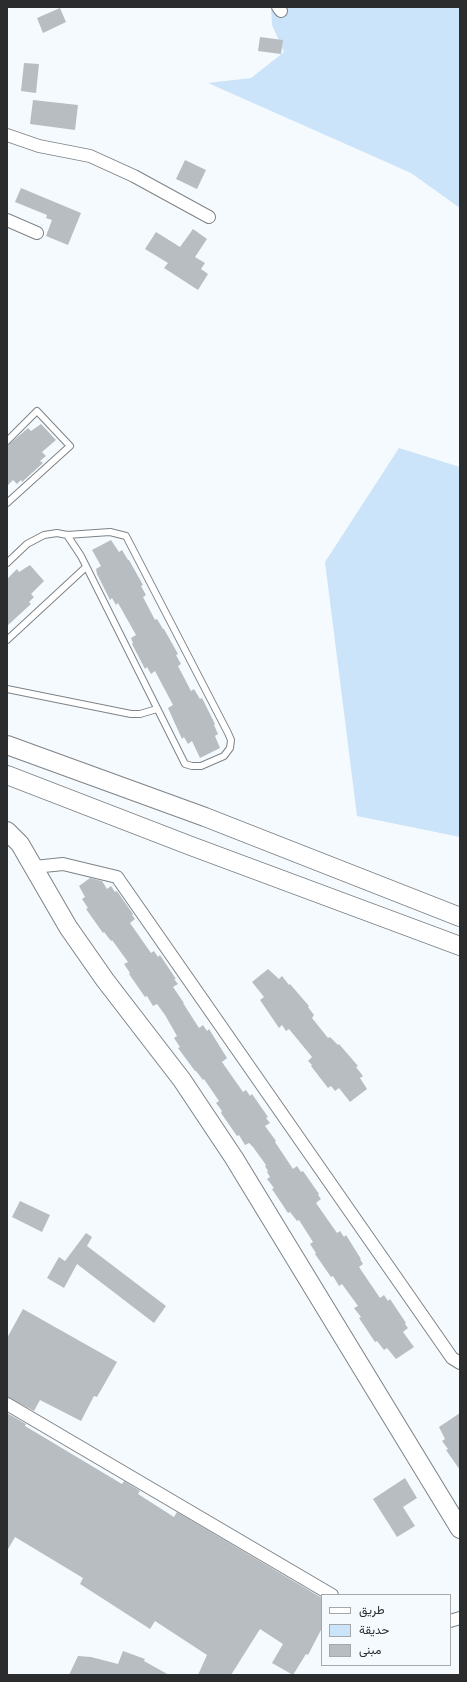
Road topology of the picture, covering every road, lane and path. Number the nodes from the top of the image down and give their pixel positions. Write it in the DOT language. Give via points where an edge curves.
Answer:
graph roads {
  1 [pos="7,135"];
  2 [pos="209,217"];
  3 [pos="7,220"];
  4 [pos="37,233"];
  5 [pos="7,441"];
  6 [pos="7,503"];
  7 [pos="68,535"];
  8 [pos="7,563"];
  9 [pos="86,567"];
  10 [pos="7,640"];
  11 [pos="7,689"];
  12 [pos="157,709"];
  13 [pos="7,746"];
  14 [pos="7,775"];
  15 [pos="7,831"];
  16 [pos="34,867"];
  17 [pos="460,917"];
  18 [pos="460,946"];
  19 [pos="460,1363"];
  20 [pos="7,1404"];
  21 [pos="460,1529"];
  22 [pos="330,1594"];
  1 -- 2 [label="street" via="39,146 90,156 134,176"];
  3 -- 4 [label="street"];
  5 -- 6 [label="lane" via="37,412 70,446"];
  7 -- 8 [label="lane" via="44,535 28,544"];
  7 -- 9 [label="lane"];
  7 -- 12 [label="lane" via="110,532 126,536 228,733 231,740 230,748 224,756 201,766 185,764"];
  9 -- 10 [label="lane"];
  9 -- 12 [label="lane"];
  11 -- 12 [label="lane" via="131,714"];
  13 -- 17 [label="main road" via="205,817"];
  14 -- 18 [label="main road"];
  15 -- 16 [label="main road" via="20,844"];
  16 -- 19 [label="street" via="63,864 117,877 452,1358"];
  16 -- 21 [label="main road" via="68,927 182,1080 234,1158"];
  20 -- 22 [label="street"];
}
